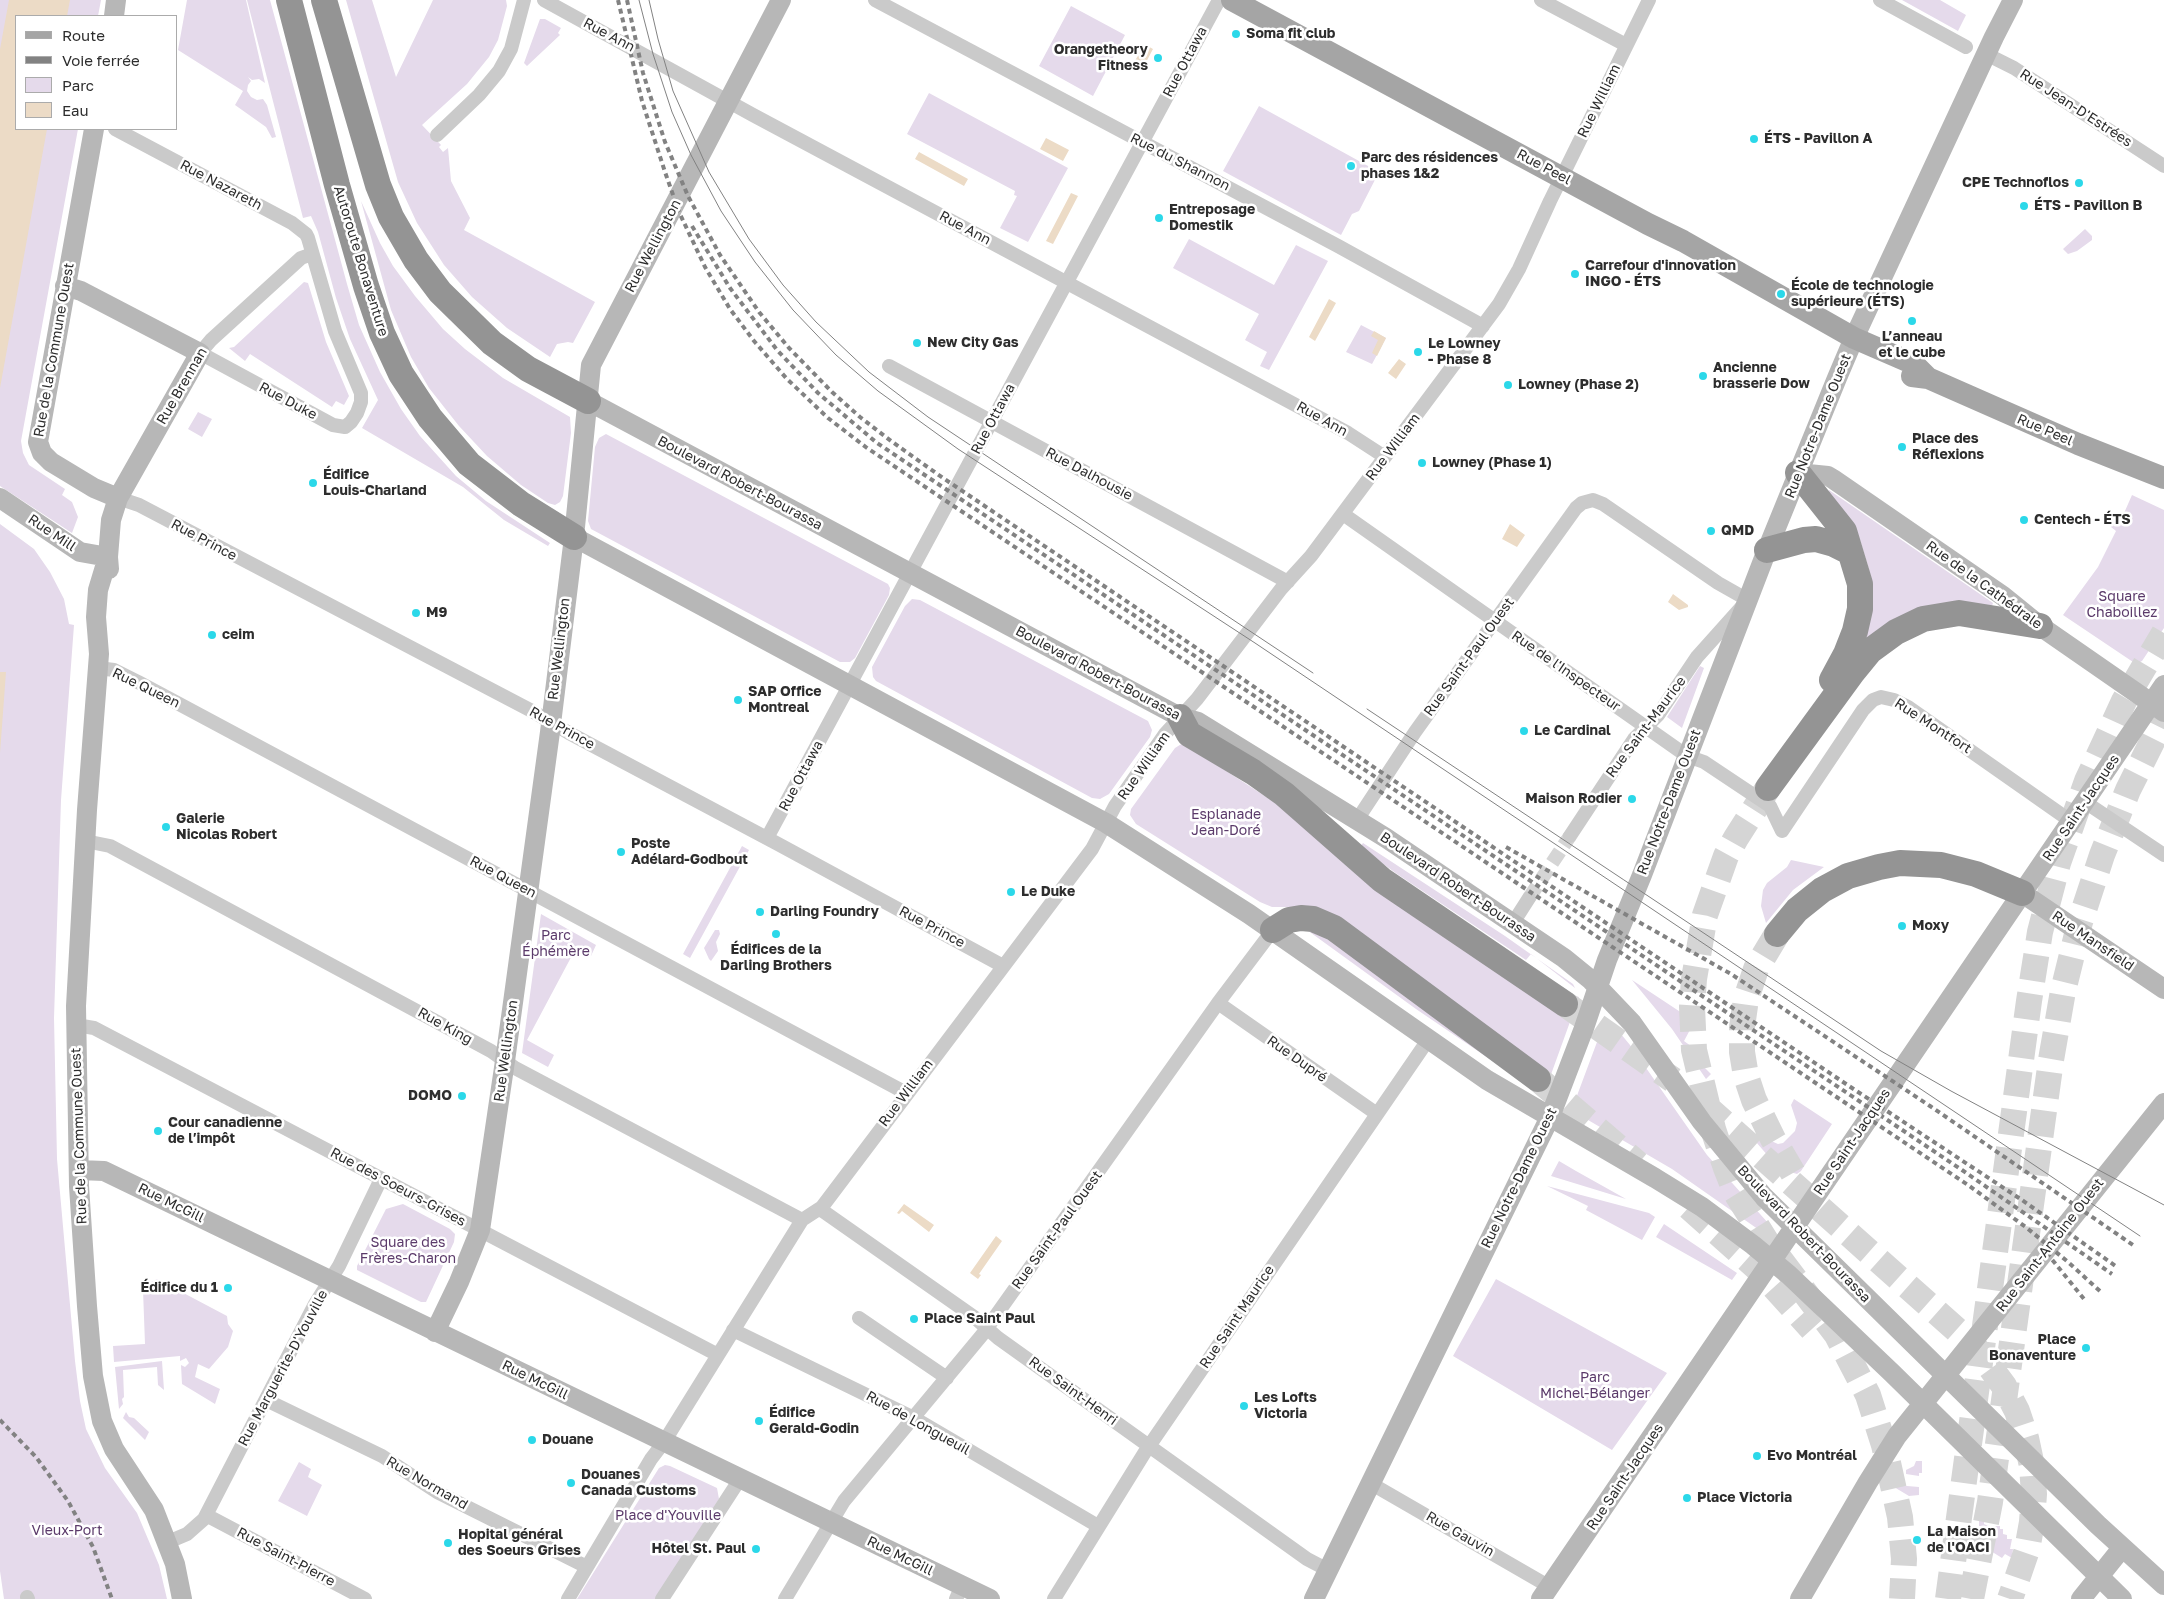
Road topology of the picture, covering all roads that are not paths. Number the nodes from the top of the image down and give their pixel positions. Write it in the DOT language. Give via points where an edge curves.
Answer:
graph roads {
  1 [pos="116,0"];
  2 [pos="289,0"];
  3 [pos="324,0"];
  4 [pos="524,0"];
  5 [pos="544,0"];
  6 [pos="781,0"];
  7 [pos="875,0"];
  8 [pos="1218,0"];
  9 [pos="1232,0"];
  10 [pos="1541,0"];
  11 [pos="1648,0"];
  12 [pos="1880,0"];
  13 [pos="2013,0"];
  14 [pos="114,15"];
  15 [pos="1626,45"];
  16 [pos="1966,46"];
  17 [pos="1986,54"];
  18 [pos="729,101"];
  19 [pos="94,130"];
  20 [pos="117,130"];
  21 [pos="437,135"];
  22 [pos="1142,142"];
  23 [pos="2164,166"];
  24 [pos="1562,177"];
  25 [pos="312,254"];
  26 [pos="1068,282"];
  27 [pos="65,286"];
  28 [pos="1483,326"];
  29 [pos="1854,338"];
  30 [pos="200,354"];
  31 [pos="889,366"];
  32 [pos="588,401"];
  33 [pos="992,422"];
  34 [pos="1385,457"];
  35 [pos="1798,473"];
  36 [pos="2164,478"];
  37 [pos="118,498"];
  38 [pos="1,499"];
  39 [pos="1344,514"];
  40 [pos="574,537"];
  41 [pos="1767,550"];
  42 [pos="1850,552"];
  43 [pos="108,558"];
  44 [pos="910,574"];
  45 [pos="1288,582"];
  46 [pos="1748,600"];
  47 [pos="1495,621"];
  48 [pos="2040,626"];
  49 [pos="99,661"];
  50 [pos="850,685"];
  51 [pos="2164,685"];
  52 [pos="2158,708"];
  53 [pos="1180,717"];
  54 [pos="551,722"];
  55 [pos="1646,727"];
  56 [pos="1687,756"];
  57 [pos="1783,766"];
  58 [pos="1768,788"];
  59 [pos="2085,802"];
  60 [pos="1357,820"];
  61 [pos="2072,822"];
  62 [pos="1106,823"];
  63 [pos="1782,830"];
  64 [pos="1570,836"];
  65 [pos="767,838"];
  66 [pos="85,840"];
  67 [pos="2164,855"];
  68 [pos="529,890"];
  69 [pos="2022,893"];
  70 [pos="1529,898"];
  71 [pos="1512,923"];
  72 [pos="1273,930"];
  73 [pos="1778,934"];
  74 [pos="1003,966"];
  75 [pos="1598,986"];
  76 [pos="2164,989"];
  77 [pos="1218,1003"];
  78 [pos="1565,1004"];
  79 [pos="76,1025"];
  80 [pos="1428,1040"];
  81 [pos="505,1061"];
  82 [pos="1538,1079"];
  83 [pos="906,1093"];
  84 [pos="2164,1103"];
  85 [pos="1377,1114"];
  86 [pos="1550,1117"];
  87 [pos="2164,1123"];
  88 [pos="2134,1140"];
  89 [pos="79,1170"];
  90 [pos="381,1179"];
  91 [pos="820,1209"];
  92 [pos="802,1220"];
  93 [pos="1794,1227"];
  94 [pos="480,1230"];
  95 [pos="1772,1260"];
  96 [pos="330,1280"];
  97 [pos="859,1318"];
  98 [pos="987,1328"];
  99 [pos="733,1330"];
  100 [pos="435,1332"];
  101 [pos="718,1356"];
  102 [pos="1946,1375"];
  103 [pos="947,1378"];
  104 [pos="266,1400"];
  105 [pos="1923,1403"];
  106 [pos="914,1418"];
  107 [pos="664,1442"];
  108 [pos="1149,1446"];
  109 [pos="740,1478"];
  110 [pos="1370,1482"];
  111 [pos="206,1515"];
  112 [pos="831,1522"];
  113 [pos="1098,1526"];
  114 [pos="168,1542"];
  115 [pos="2122,1548"];
  116 [pos="587,1567"];
  117 [pos="1328,1570"];
  118 [pos="2098,1576"];
  119 [pos="2164,1585"];
  120 [pos="959,1592"];
  121 [pos="1546,1593"];
  122 [pos="182,1599"];
  123 [pos="366,1599"];
  124 [pos="568,1599"];
  125 [pos="662,1599"];
  126 [pos="785,1599"];
  127 [pos="990,1599"];
  128 [pos="1054,1599"];
  129 [pos="1314,1599"];
  130 [pos="1800,1599"];
  131 [pos="2081,1599"];
  132 [pos="2122,1599"];
  1 -- 14 [label="main road"];
  2 -- 40 [label="highway, Autoroute Bonaventure" via="366,286 382,333 401,374 430,418 469,464 514,500"];
  3 -- 32 [label="highway" via="371,165 391,217 416,260 450,302 492,343 528,369"];
  4 -- 21 [label="street" via="510,49 499,71"];
  5 -- 18 [label="street, Rue Ann"];
  6 -- 18 [label="main road, Rue Wellington"];
  7 -- 22 [label="street, Rue du Shannon"];
  8 -- 22 [label="street, Rue Ottawa"];
  9 -- 24 [label="main road, Rue Peel"];
  10 -- 15 [label="street"];
  11 -- 15 [label="street, Rue William"];
  12 -- 16 [label="street"];
  13 -- 17 [label="main road, Rue Notre-Dame Ouest"];
  15 -- 24 [label="street, Rue William"];
  17 -- 23 [label="street, Rue Jean-D'Estrées" via="2014,68"];
  17 -- 29 [label="main road, Rue Notre-Dame Ouest"];
  18 -- 26 [label="street, Rue Ann"];
  18 -- 32 [label="main road, Rue Wellington" via="591,365"];
  19 -- 27 [label="main road, Rue de la Commune Ouest"];
  20 -- 25 [label="street, Rue Nazareth" via="297,226 306,234"];
  22 -- 26 [label="street, Rue Ottawa"];
  22 -- 28 [label="street, Rue du Shannon"];
  24 -- 28 [label="street, Rue William" via="1512,282"];
  24 -- 29 [label="main road, Rue Peel"];
  25 -- 30 [label="street, Rue Brennan" via="302,258 211,340"];
  25 -- 30 [label="street, Rue Duke" via="335,330 361,393 357,413 348,426 333,425"];
  26 -- 33 [label="street, Rue Ottawa"];
  26 -- 34 [label="street, Rue Ann" via="1348,433"];
  27 -- 30 [label="main road, Rue Duke" via="81,291"];
  27 -- 37 [label="main road, Rue de la Commune Ouest" via="38,434 39,446 52,462 94,488"];
  28 -- 34 [label="street, Rue William"];
  29 -- 35 [label="main road, Rue Notre-Dame Ouest"];
  29 -- 36 [label="main road, Rue Peel" via="1914,364 1928,378"];
  30 -- 37 [label="main road, Rue Brennan"];
  31 -- 33 [label="street, Rue Dalhousie"];
  32 -- 40 [label="main road, Rue Wellington"];
  32 -- 44 [label="main road, Boulevard Robert-Bourassa"];
  33 -- 44 [label="street, Rue Ottawa"];
  33 -- 45 [label="street, Rue Dalhousie"];
  34 -- 39 [label="street, Rue William"];
  35 -- 41 [label="main road, Rue Notre-Dame Ouest"];
  35 -- 42 [label="highway" via="1844,531"];
  35 -- 48 [label="main road, Rue de la Cathédrale" via="1833,479 2003,596"];
  37 -- 43 [label="main road, Rue de la Commune Ouest" via="111,520"];
  37 -- 54 [label="street, Rue Prince" via="139,505"];
  38 -- 43 [label="main road, Rue Mill" via="80,552"];
  39 -- 45 [label="street, Rue William"];
  39 -- 47 [label="street, Rue de l'Inspecteur"];
  40 -- 50 [label="main road"];
  40 -- 54 [label="main road, Rue Wellington"];
  41 -- 42 [label="highway" via="1816,539"];
  41 -- 46 [label="main road, Rue Notre-Dame Ouest"];
  42 -- 57 [label="highway" via="1860,592 1855,631 1840,666"];
  43 -- 49 [label="main road, Rue de la Commune Ouest" via="98,590"];
  44 -- 50 [label="street, Rue Ottawa"];
  44 -- 53 [label="main road, Boulevard Robert-Bourassa"];
  45 -- 53 [label="street, Rue William"];
  46 -- 47 [label="street, Rue Saint-Paul Ouest" via="1597,500 1587,501 1576,508"];
  46 -- 55 [label="street, Rue Saint-Maurice" via="1697,657 1662,710"];
  46 -- 56 [label="main road, Rue Notre-Dame Ouest"];
  47 -- 55 [label="street, Rue de l'Inspecteur"];
  47 -- 60 [label="street, Rue Saint-Paul Ouest"];
  48 -- 52 [label="main road, Rue de la Cathédrale"];
  48 -- 57 [label="highway" via="1959,613 1932,617 1904,627 1870,651"];
  49 -- 66 [label="main road, Rue de la Commune Ouest"];
  49 -- 68 [label="street, Rue Queen"];
  50 -- 62 [label="main road"];
  50 -- 65 [label="street, Rue Ottawa"];
  51 -- 52 [label="main road, Rue Saint-Jacques"];
  52 -- 59 [label="main road, Rue Saint-Jacques"];
  53 -- 60 [label="main road, Boulevard Robert-Bourassa" via="1198,722"];
  53 -- 62 [label="street, Rue William" via="1161,739"];
  53 -- 78 [label="highway" via="1190,734 1284,794 1382,880"];
  54 -- 65 [label="street, Rue Prince"];
  54 -- 68 [label="main road, Rue Wellington"];
  55 -- 56 [label="street, Rue de l'Inspecteur"];
  55 -- 64 [label="street, Rue Saint-Maurice" via="1634,739"];
  56 -- 63 [label="street, Rue de l'Inspecteur" via="1704,762 1770,806"];
  56 -- 75 [label="main road, Rue Notre-Dame Ouest"];
  57 -- 58 [label="highway"];
  59 -- 61 [label="main road, Rue Saint-Jacques"];
  59 -- 67 [label="street"];
  60 -- 71 [label="main road, Boulevard Robert-Bourassa"];
  61 -- 63 [label="street, Rue Montfort" via="1908,707 1881,697 1865,707"];
  61 -- 69 [label="main road, Rue Saint-Jacques"];
  62 -- 72 [label="main road"];
  62 -- 74 [label="street, Rue William" via="1092,849"];
  65 -- 74 [label="street, Rue Prince"];
  66 -- 79 [label="main road, Rue de la Commune Ouest"];
  66 -- 81 [label="street, Rue King" via="110,846 491,1050"];
  68 -- 81 [label="main road, Rue Wellington"];
  68 -- 83 [label="street, Rue Queen"];
  69 -- 73 [label="highway" via="1976,874 1941,865 1879,867 1848,876 1822,890 1797,910"];
  69 -- 76 [label="main road, Rue Mansfield"];
  69 -- 93 [label="main road, Rue Saint-Jacques"];
  70 -- 71 [label="street"];
  71 -- 75 [label="main road, Boulevard Robert-Bourassa"];
  72 -- 77 [label="street, Rue Saint-Paul Ouest"];
  72 -- 80 [label="main road"];
  72 -- 82 [label="highway" via="1289,920 1301,918 1313,919 1334,928"];
  74 -- 83 [label="street, Rue William"];
  75 -- 86 [label="main road, Rue Notre-Dame Ouest"];
  75 -- 93 [label="main road, Boulevard Robert-Bourassa" via="1647,1042 1729,1156"];
  77 -- 85 [label="street, Rue Dupré"];
  77 -- 98 [label="street, Rue Saint-Paul Ouest"];
  79 -- 89 [label="main road, Rue de la Commune Ouest"];
  79 -- 90 [label="street, Rue des Soeurs-Grises" via="94,1028"];
  80 -- 85 [label="street, Rue Saint Maurice"];
  80 -- 86 [label="main road"];
  81 -- 92 [label="street, Rue King"];
  81 -- 94 [label="main road, Rue Wellington"];
  83 -- 91 [label="street, Rue William"];
  84 -- 88 [label="main road, Rue Saint-Antoine Ouest"];
  85 -- 108 [label="street, Rue Saint Maurice"];
  86 -- 95 [label="main road" via="1688,1199"];
  86 -- 110 [label="main road, Rue Notre-Dame Ouest"];
  87 -- 88 [label="main road, Rue Saint-Antoine Ouest"];
  88 -- 102 [label="main road, Rue Saint-Antoine Ouest"];
  89 -- 96 [label="main road, Rue McGill" via="104,1171"];
  89 -- 114 [label="main road, Rue de la Commune Ouest" via="91,1361 99,1412 111,1444 154,1510"];
  90 -- 94 [label="street, Rue des Soeurs-Grises"];
  90 -- 96 [label="street, Rue Marguerite-D'Youville"];
  91 -- 92 [label="street, Rue William"];
  91 -- 98 [label="street, Rue Saint-Henri"];
  92 -- 99 [label="street, Rue William"];
  93 -- 95 [label="main road, Rue Saint-Jacques"];
  93 -- 102 [label="main road, Boulevard Robert-Bourassa"];
  94 -- 100 [label="main road, Rue Wellington"];
  94 -- 101 [label="street, Rue des Soeurs-Grises"];
  95 -- 105 [label="main road"];
  95 -- 121 [label="main road, Rue Saint-Jacques"];
  96 -- 100 [label="main road, Rue McGill"];
  96 -- 104 [label="street, Rue Marguerite-D'Youville"];
  97 -- 103 [label="street"];
  98 -- 103 [label="street, Rue Saint-Paul Ouest"];
  98 -- 108 [label="street, Rue Saint-Henri"];
  99 -- 101 [label="street, Rue William"];
  99 -- 106 [label="street, Rue de Longueuil"];
  100 -- 107 [label="main road, Rue McGill"];
  101 -- 107 [label="street, Rue William"];
  102 -- 105 [label="main road, Rue Saint-Antoine Ouest"];
  102 -- 115 [label="main road, Boulevard Robert-Bourassa"];
  103 -- 106 [label="street, Rue Saint-Paul Ouest"];
  104 -- 111 [label="street, Rue Marguerite-D'Youville"];
  104 -- 116 [label="street, Rue Normand" via="382,1456 437,1492"];
  105 -- 118 [label="main road"];
  105 -- 130 [label="main road, Rue Saint-Antoine Ouest" via="1878,1464"];
  106 -- 112 [label="street, Rue Saint-Paul Ouest" via="844,1501"];
  106 -- 113 [label="street, Rue de Longueuil"];
  107 -- 109 [label="main road, Rue McGill"];
  107 -- 116 [label="street"];
  108 -- 113 [label="street, Rue Saint Maurice"];
  108 -- 117 [label="street, Rue Saint-Henri" via="1299,1553"];
  109 -- 112 [label="main road, Rue McGill"];
  109 -- 125 [label="street"];
  110 -- 117 [label="main road, Rue Notre-Dame Ouest"];
  110 -- 121 [label="street, Rue Gauvin"];
  111 -- 114 [label="street, Rue Marguerite-D'Youville" via="190,1532"];
  111 -- 123 [label="street, Rue Saint-Pierre"];
  112 -- 120 [label="main road, Rue McGill"];
  112 -- 126 [label="street, Rue Saint-Paul Ouest"];
  113 -- 128 [label="street, Rue Saint Maurice"];
  114 -- 122 [label="main road, Rue de la Commune Ouest"];
  115 -- 118 [label="main road"];
  115 -- 119 [label="main road, Boulevard Robert-Bourassa"];
  116 -- 124 [label="street"];
  117 -- 129 [label="main road, Rue Notre-Dame Ouest"];
  118 -- 131 [label="main road"];
  118 -- 132 [label="main road"];
  120 -- 127 [label="main road, Rue McGill"];
}
